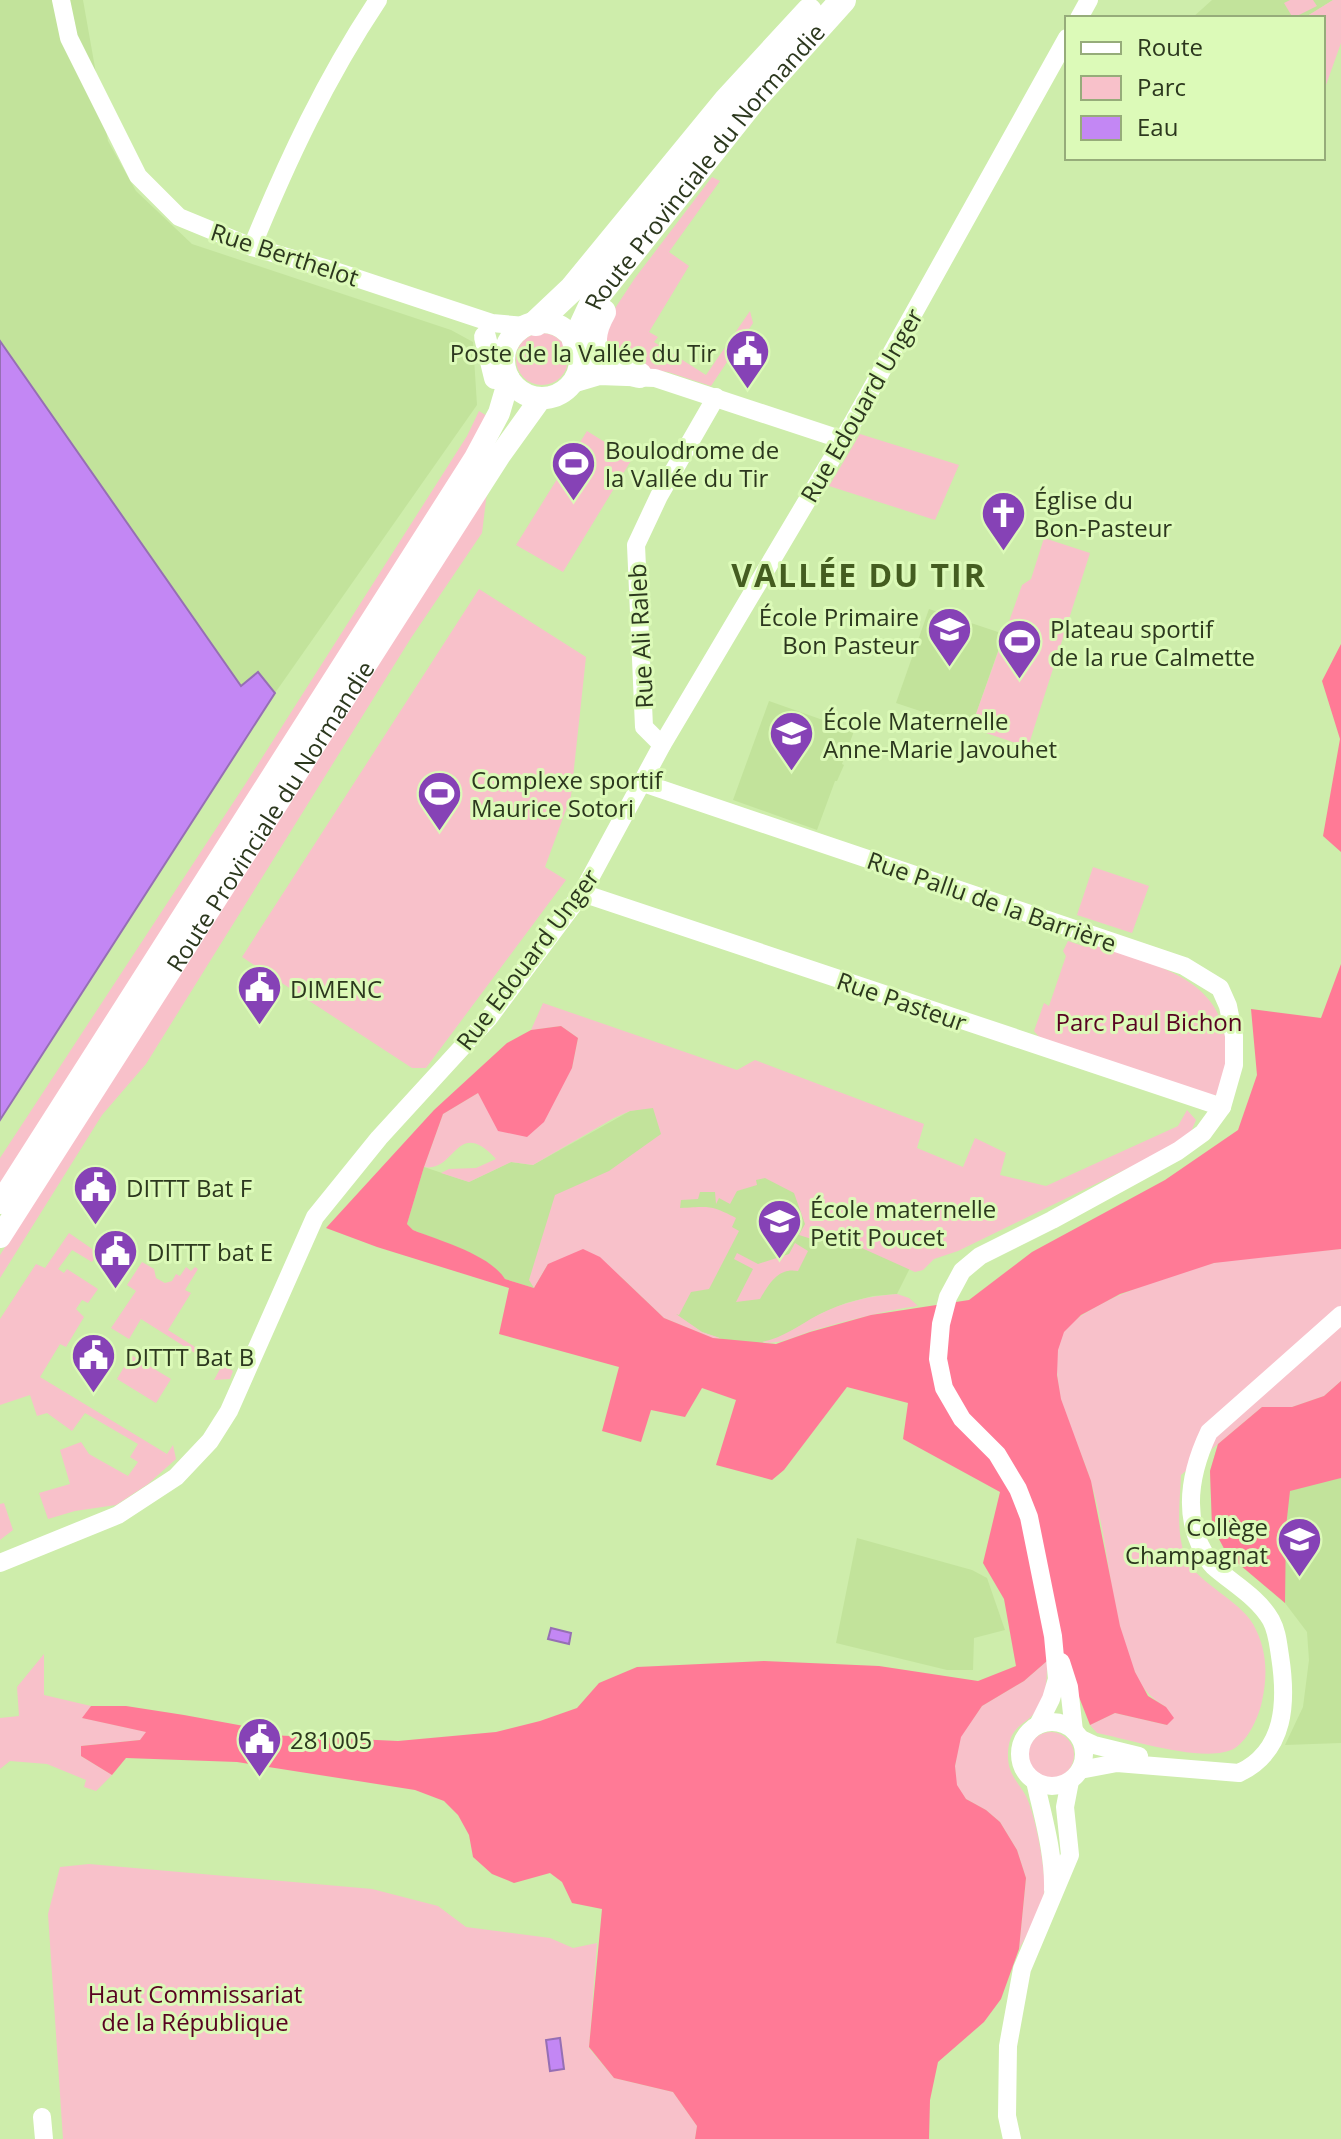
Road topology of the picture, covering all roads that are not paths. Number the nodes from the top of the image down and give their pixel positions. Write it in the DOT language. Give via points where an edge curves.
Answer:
graph roads {
  1 [pos="61,0"];
  2 [pos="378,0"];
  3 [pos="820,0"];
  4 [pos="843,0"];
  5 [pos="1065,42"];
  6 [pos="794,55"];
  7 [pos="252,247"];
  8 [pos="447,308"];
  9 [pos="530,324"];
  10 [pos="485,337"];
  11 [pos="577,344"];
  12 [pos="507,370"];
  13 [pos="639,375"];
  14 [pos="599,376"];
  15 [pos="572,384"];
  16 [pos="716,397"];
  17 [pos="541,398"];
  18 [pos="843,440"];
  19 [pos="475,458"];
  20 [pos="662,745"];
  21 [pos="643,783"];
  22 [pos="582,893"];
  23 [pos="1222,1107"];
  24 [pos="0,1203"];
  25 [pos="0,1237"];
  26 [pos="1341,1315"];
  27 [pos="0,1563"];
  28 [pos="1053,1636"];
  29 [pos="1038,1725"];
  30 [pos="1077,1735"];
  31 [pos="1196,1769"];
  32 [pos="1075,1775"];
  33 [pos="1035,1781"];
  34 [pos="1053,1901"];
  35 [pos="42,2117"];
  36 [pos="44,2139"];
  37 [pos="1012,2139"];
  1 -- 7 [label="street, Rue Berthelot" via="69,38 138,176 179,217"];
  2 -- 7 [label="street" via="319,96"];
  3 -- 9 [label="highway, Route Provinciale du Normandie" via="727,100 572,289"];
  4 -- 6 [label="highway, Route Provinciale du Normandie"];
  5 -- 18 [label="street, Rue Edouard Unger"];
  6 -- 11 [label="highway, Route Provinciale du Normandie" via="594,300"];
  6 -- 13 [label="highway" via="598,319 593,337 600,365"];
  7 -- 8 [label="street, Rue Berthelot"];
  8 -- 9 [label="street, Rue Berthelot" via="492,323"];
  8 -- 10 [label="street, Rue Berthelot"];
  9 -- 11 [label="main road" via="558,326"];
  9 -- 12 [label="main road" via="509,341"];
  10 -- 12 [label="street, Rue Berthelot"];
  10 -- 19 [label="main road" via="495,377 493,410"];
  11 -- 14 [label="street"];
  11 -- 15 [label="main road" via="578,375"];
  12 -- 17 [label="main road" via="522,392"];
  12 -- 19 [label="main road, Route Provinciale du Normandie" via="499,413"];
  13 -- 14 [label="street"];
  13 -- 16 [label="street"];
  14 -- 15 [label="street"];
  15 -- 17 [label="main road"];
  16 -- 18 [label="street"];
  16 -- 20 [label="street, Rue Ali Raleb" via="636,545 644,727"];
  17 -- 25 [label="main road, Route Provinciale du Normandie"];
  18 -- 20 [label="street, Rue Edouard Unger"];
  19 -- 24 [label="main road, Route Provinciale du Normandie"];
  20 -- 21 [label="street, Rue Edouard Unger"];
  21 -- 22 [label="street, Rue Edouard Unger"];
  21 -- 23 [label="street, Rue Pallu de la Barrière" via="1184,966 1220,988 1228,1006 1234,1065"];
  22 -- 23 [label="street, Rue Pasteur"];
  22 -- 27 [label="street, Rue Edouard Unger" via="488,1019 315,1217 229,1411 210,1441 176,1477 118,1515"];
  23 -- 28 [label="street" via="1203,1133 1178,1151 980,1256 962,1271 948,1297 938,1359 944,1388 1018,1489 1029,1517"];
  26 -- 31 [label="street" via="1209,1432 1197,1458 1191,1511 1197,1539 1209,1563 1269,1617 1283,1677 1280,1728 1254,1766 1239,1773"];
  28 -- 29 [label="street" via="1057,1679"];
  28 -- 30 [label="street"];
  29 -- 30 [label="street" via="1056,1722"];
  29 -- 33 [label="street" via="1020,1748 1022,1767"];
  30 -- 31 [label="street" via="1116,1751"];
  30 -- 32 [label="street" via="1084,1760"];
  31 -- 32 [label="street" via="1117,1763"];
  32 -- 33 [label="street" via="1052,1786"];
  32 -- 34 [label="street" via="1065,1807 1070,1855"];
  33 -- 34 [label="street" via="1054,1870"];
  34 -- 37 [label="street" via="1022,1969 1009,2039 1007,2116"];
  35 -- 36 [label="street"];
}
